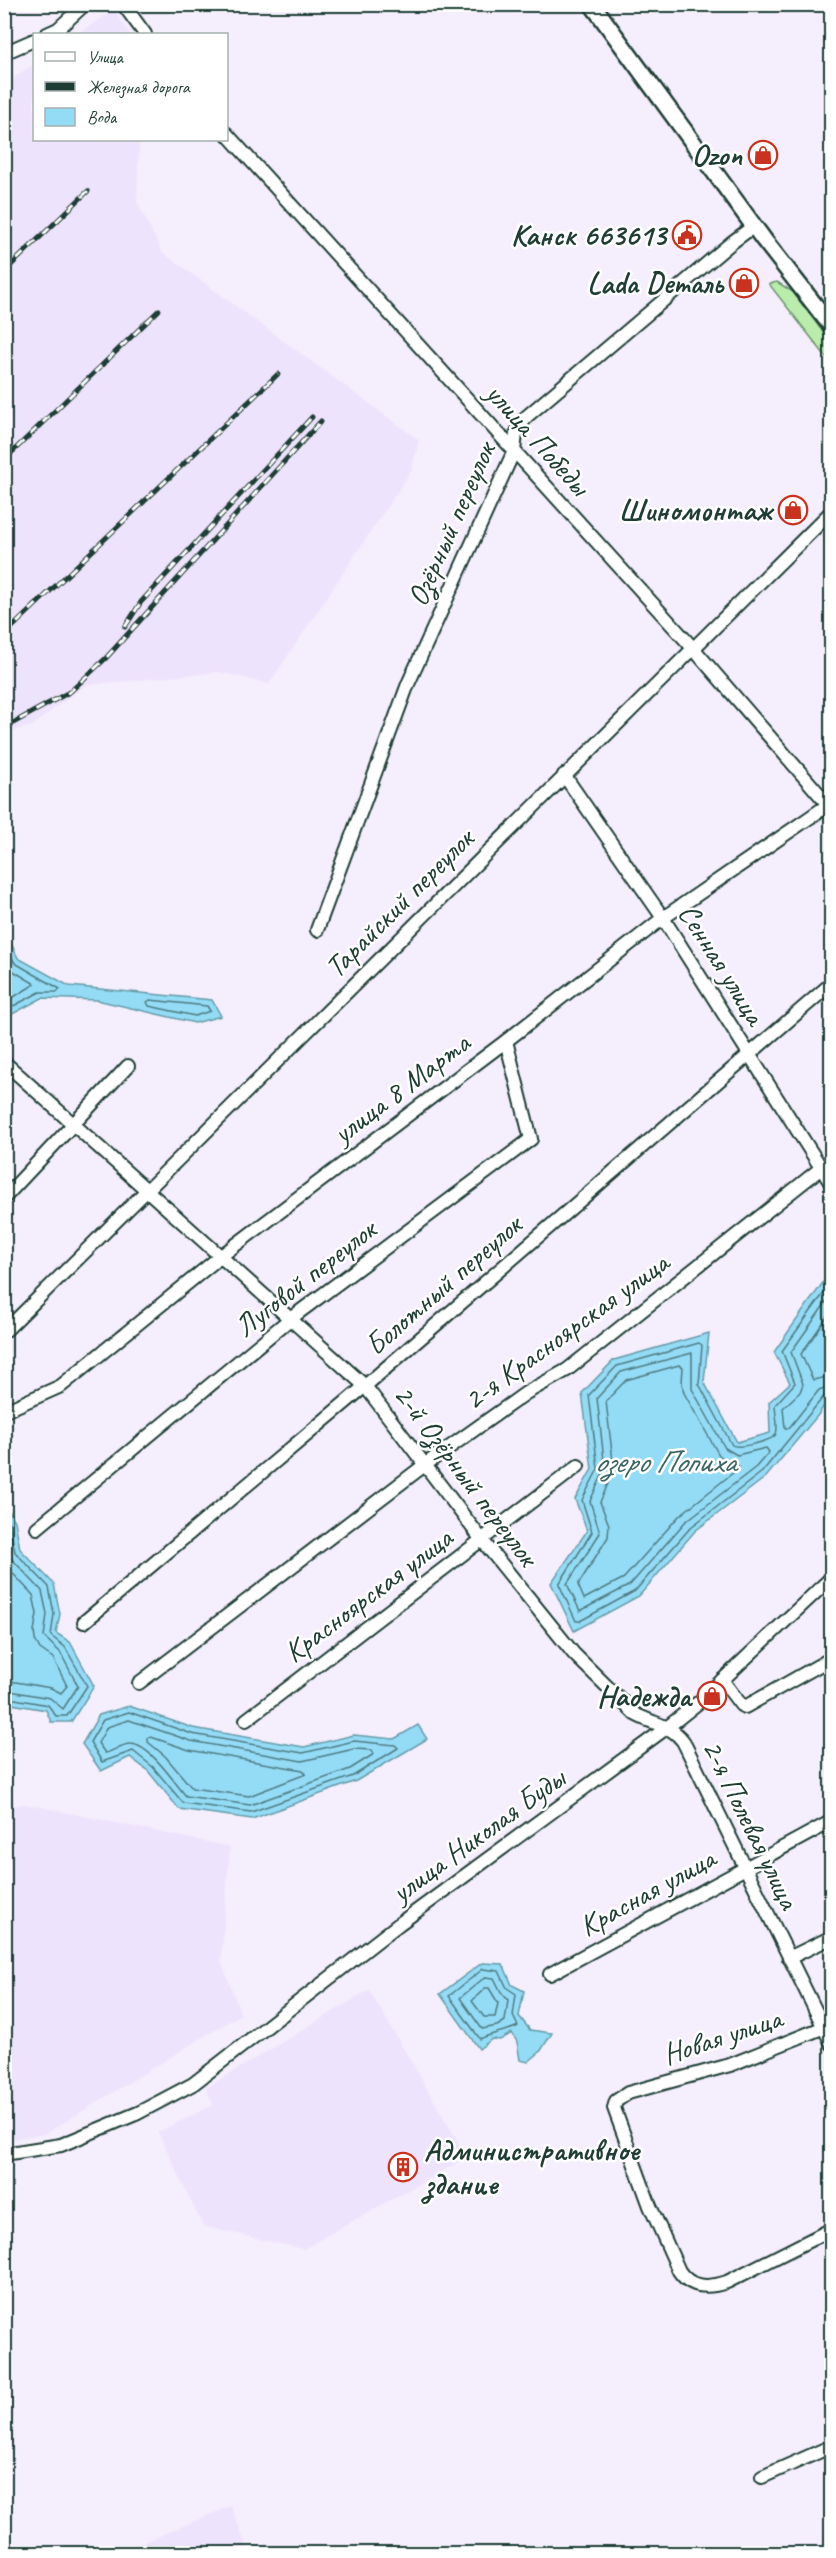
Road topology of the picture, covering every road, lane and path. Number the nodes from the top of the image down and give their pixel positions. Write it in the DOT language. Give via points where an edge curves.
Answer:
graph roads {
  1 [pos="85,4"];
  2 [pos="123,4"];
  3 [pos="592,4"];
  4 [pos="48,33"];
  5 [pos="144,33"];
  6 [pos="33,40"];
  7 [pos="4,53"];
  8 [pos="228,135"];
  9 [pos="754,226"];
  10 [pos="831,327"];
  11 [pos="514,451"];
  12 [pos="831,511"];
  13 [pos="692,647"];
  14 [pos="564,775"];
  15 [pos="829,801"];
  16 [pos="663,918"];
  17 [pos="317,930"];
  18 [pos="831,983"];
  19 [pos="506,1041"];
  20 [pos="749,1055"];
  21 [pos="4,1062"];
  22 [pos="128,1066"];
  23 [pos="75,1124"];
  24 [pos="820,1169"];
  25 [pos="831,1185"];
  26 [pos="148,1189"];
  27 [pos="4,1198"];
  28 [pos="221,1256"];
  29 [pos="290,1319"];
  30 [pos="4,1332"];
  31 [pos="365,1386"];
  32 [pos="5,1411"];
  33 [pos="426,1464"];
  34 [pos="579,1466"];
  35 [pos="37,1528"];
  36 [pos="482,1540"];
  37 [pos="831,1577"];
  38 [pos="84,1622"];
  39 [pos="831,1658"];
  40 [pos="722,1680"];
  41 [pos="139,1683"];
  42 [pos="246,1720"];
  43 [pos="669,1726"];
  44 [pos="831,1821"];
  45 [pos="745,1867"];
  46 [pos="831,1937"];
  47 [pos="789,1958"];
  48 [pos="550,1974"];
  49 [pos="828,2026"];
  50 [pos="831,2044"];
  51 [pos="4,2154"];
  52 [pos="831,2229"];
  53 [pos="831,2446"];
  54 [pos="762,2476"];
  1 -- 4 [label="street"];
  2 -- 5 [label="street"];
  3 -- 9 [label="main road"];
  6 -- 7 [label="street"];
  8 -- 11 [label="street, улица Победы"];
  9 -- 10 [label="main road"];
  9 -- 11 [label="street, Озёрный переулок" via="526,417 516,434"];
  11 -- 13 [label="street, улица Победы"];
  11 -- 17 [label="street, Озёрный переулок" via="408,684"];
  12 -- 13 [label="street, Тарайский переулок"];
  13 -- 14 [label="street, Тарайский переулок"];
  13 -- 15 [label="street, улица Победы"];
  14 -- 16 [label="street, Сенная улица"];
  14 -- 26 [label="street, Тарайский переулок"];
  15 -- 16 [label="street, улица 8 Марта"];
  16 -- 19 [label="street, улица 8 Марта"];
  16 -- 20 [label="street, Сенная улица"];
  18 -- 20 [label="street, Болотный переулок"];
  19 -- 28 [label="street, улица 8 Марта"];
  19 -- 29 [label="street, Луговой переулок" via="531,1139"];
  20 -- 24 [label="street, Сенная улица"];
  20 -- 31 [label="street, Болотный переулок"];
  21 -- 23 [label="street, 2-й Озёрный переулок"];
  22 -- 23 [label="street"];
  23 -- 26 [label="street, 2-й Озёрный переулок"];
  23 -- 27 [label="street"];
  24 -- 25 [label="street, Сенная улица"];
  24 -- 33 [label="street, 2-я Красноярская улица" via="567,1370 526,1393"];
  26 -- 28 [label="street, 2-й Озёрный переулок"];
  26 -- 30 [label="street, Тарайский переулок"];
  28 -- 29 [label="street, 2-й Озёрный переулок"];
  28 -- 32 [label="street, улица 8 Марта" via="61,1386"];
  29 -- 31 [label="street, 2-й Озёрный переулок"];
  29 -- 35 [label="street, Луговой переулок"];
  31 -- 33 [label="street, 2-й Озёрный переулок"];
  31 -- 38 [label="street, Болотный переулок"];
  33 -- 36 [label="street, 2-й Озёрный переулок"];
  33 -- 41 [label="street, 2-я Красноярская улица"];
  34 -- 36 [label="street, Красноярская улица"];
  36 -- 42 [label="street, Красноярская улица"];
  36 -- 43 [label="street, 2-й Озёрный переулок" via="574,1654 635,1714"];
  37 -- 40 [label="street, улица Николая Буды"];
  39 -- 40 [label="street" via="749,1706 741,1705"];
  40 -- 43 [label="street, улица Николая Буды"];
  43 -- 45 [label="street, 2-я Полевая улица" via="683,1741"];
  43 -- 51 [label="street, улица Николая Буды" via="399,1924 193,2084 138,2113 61,2145"];
  44 -- 45 [label="street, Красная улица"];
  45 -- 47 [label="street, 2-я Полевая улица"];
  45 -- 48 [label="street, Красная улица"];
  46 -- 47 [label="street"];
  47 -- 49 [label="street, 2-я Полевая улица"];
  49 -- 50 [label="street, 2-я Полевая улица"];
  49 -- 52 [label="street, Новая улица" via="730,2065 628,2093 616,2102 615,2114 650,2206 684,2279 693,2284 727,2282"];
  53 -- 54 [label="street"];
}
